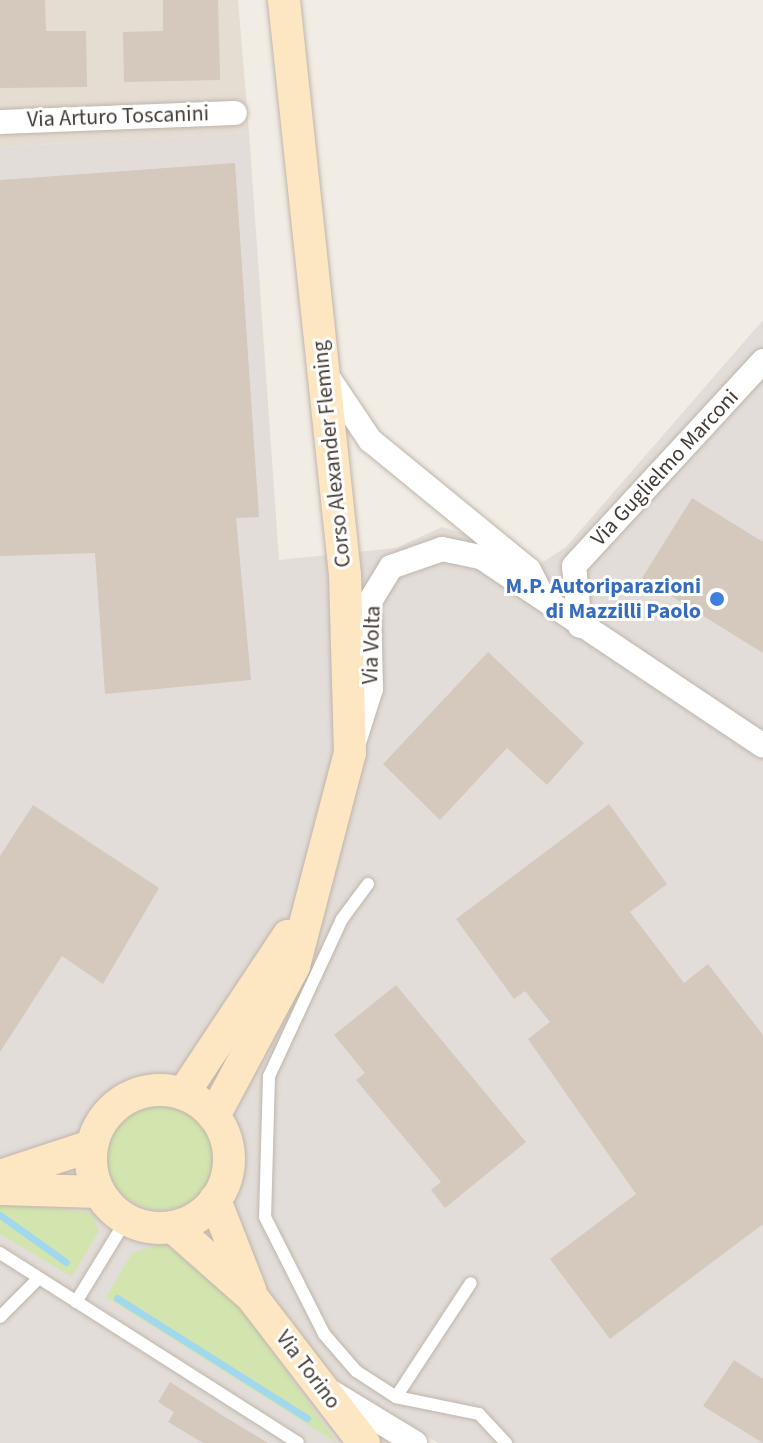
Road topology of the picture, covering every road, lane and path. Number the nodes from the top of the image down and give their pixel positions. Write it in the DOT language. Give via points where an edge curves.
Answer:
graph roads {
  1 [pos="284,0"];
  2 [pos="235,113"];
  3 [pos="0,122"];
  4 [pos="763,361"];
  5 [pos="324,370"];
  6 [pos="545,601"];
  7 [pos="580,626"];
  8 [pos="763,746"];
  9 [pos="350,753"];
  10 [pos="368,884"];
  11 [pos="312,905"];
  12 [pos="183,1094"];
  13 [pos="214,1116"];
  14 [pos="91,1146"];
  15 [pos="0,1176"];
  16 [pos="0,1189"];
  17 [pos="99,1192"];
  18 [pos="215,1200"];
  19 [pos="126,1220"];
  20 [pos="173,1227"];
  21 [pos="0,1253"];
  22 [pos="39,1278"];
  23 [pos="471,1283"];
  24 [pos="252,1297"];
  25 [pos="76,1302"];
  26 [pos="0,1317"];
  27 [pos="317,1384"];
  28 [pos="396,1397"];
  29 [pos="298,1443"];
  30 [pos="364,1443"];
  31 [pos="415,1443"];
  32 [pos="506,1443"];
  1 -- 5 [label="street, Corso Alexander Fleming"];
  2 -- 3 [label="street, Via Arturo Toscanini"];
  4 -- 7 [label="street, Via Guglielmo Marconi" via="574,566"];
  5 -- 6 [label="street, Via Volta" via="370,440 529,570"];
  5 -- 9 [label="street, Corso Alexander Fleming" via="345,575"];
  6 -- 7 [label="street, Via Volta"];
  6 -- 9 [label="street, Via Volta" via="481,557 442,549 391,567 369,603 371,689"];
  7 -- 8 [label="street, Via Volta"];
  9 -- 11 [label="street, Corso Alexander Fleming"];
  10 -- 28 [label="lane" via="342,919 269,1076 265,1217 324,1334 356,1371"];
  11 -- 12 [label="street, Corso Alexander Fleming"];
  11 -- 13 [label="street, Corso Alexander Fleming" via="294,966"];
  12 -- 13 [label="street"];
  12 -- 14 [label="street" via="149,1090 125,1099 106,1115"];
  13 -- 18 [label="street" via="229,1158"];
  14 -- 15 [label="street"];
  14 -- 17 [label="street"];
  16 -- 17 [label="street"];
  17 -- 19 [label="street"];
  18 -- 20 [label="street"];
  18 -- 24 [label="street, Via Torino"];
  19 -- 20 [label="street"];
  19 -- 25 [label="lane"];
  20 -- 24 [label="street, Via Torino"];
  21 -- 22 [label="lane"];
  22 -- 25 [label="lane"];
  22 -- 26 [label="lane"];
  23 -- 28 [label="lane"];
  24 -- 27 [label="street, Via Torino"];
  25 -- 29 [label="lane"];
  27 -- 30 [label="street, Via Torino"];
  27 -- 31 [label="street"];
  28 -- 32 [label="lane" via="479,1414"];
}
